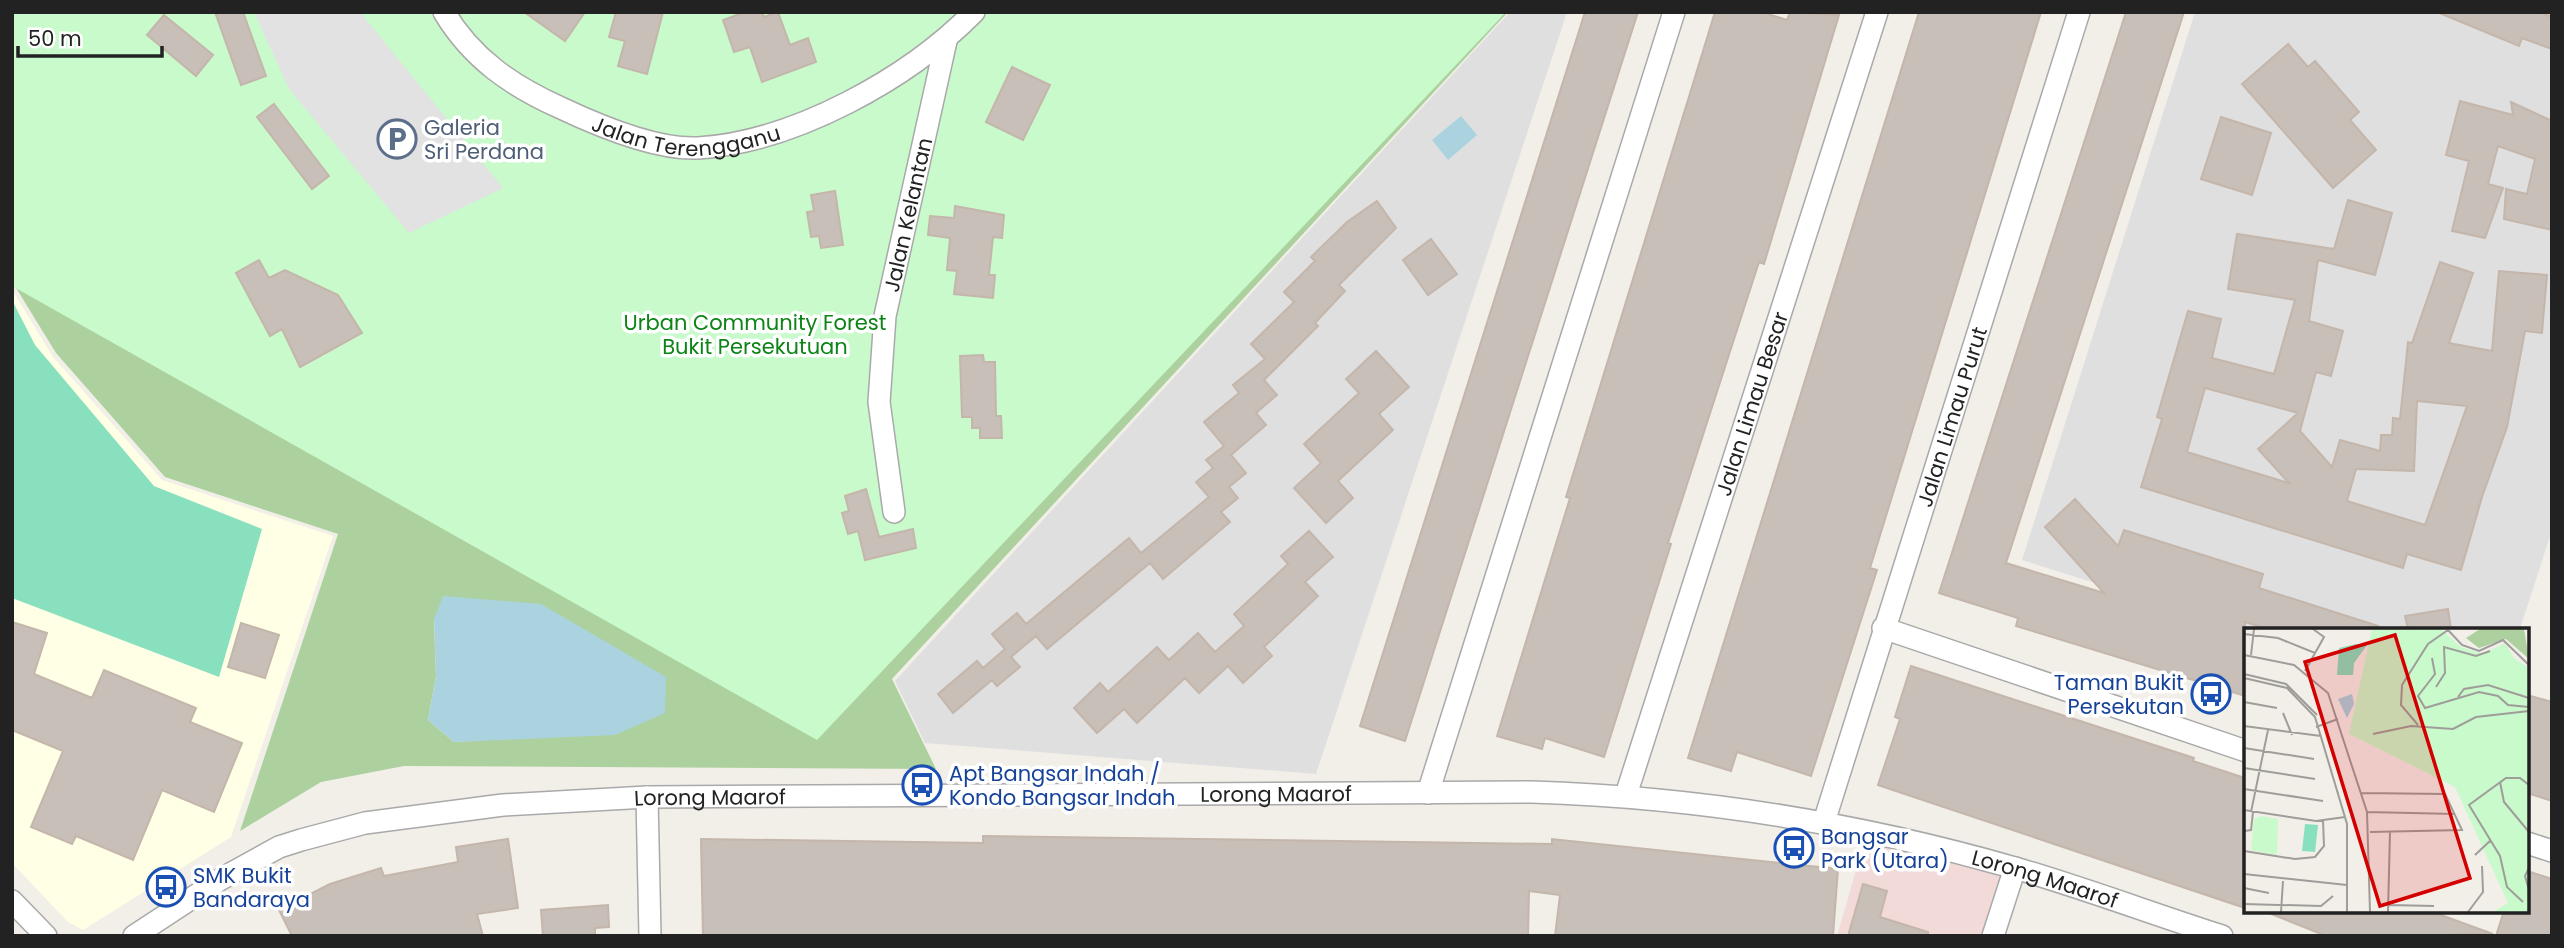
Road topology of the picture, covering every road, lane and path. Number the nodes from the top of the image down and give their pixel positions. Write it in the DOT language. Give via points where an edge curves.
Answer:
graph roads {
  1 [pos="444,12"];
  2 [pos="974,12"];
  3 [pos="1674,12"];
  4 [pos="1877,12"];
  5 [pos="2079,12"];
  6 [pos="946,41"];
  7 [pos="894,512"];
  8 [pos="1883,628"];
  9 [pos="2244,751"];
  10 [pos="1428,793"];
  11 [pos="1626,795"];
  12 [pos="648,797"];
  13 [pos="1824,822"];
  14 [pos="2529,844"];
  15 [pos="2552,851"];
  16 [pos="2015,868"];
  17 [pos="12,901"];
  18 [pos="46,936"];
  19 [pos="134,936"];
  20 [pos="650,936"];
  21 [pos="1993,936"];
  22 [pos="2222,936"];
  1 -- 6 [label="street, Jalan Terengganu" via="478,57 529,93 624,132 696,148 748,140 856,99"];
  2 -- 6 [label="street"];
  3 -- 10 [label="street"];
  4 -- 11 [label="street, Jalan Limau Besar"];
  5 -- 8 [label="street, Jalan Limau Purut"];
  6 -- 7 [label="street, Jalan Kelantan" via="885,316 878,402"];
  8 -- 9 [label="street"];
  8 -- 13 [label="street, Jalan Limau Purut"];
  10 -- 11 [label="street, Lorong Maarof"];
  10 -- 12 [label="street, Lorong Maarof"];
  11 -- 13 [label="street, Lorong Maarof"];
  12 -- 19 [label="street, Lorong Maarof" via="503,804 365,823 301,840 221,879"];
  12 -- 20 [label="street"];
  13 -- 16 [label="street, Lorong Maarof"];
  14 -- 15 [label="street"];
  16 -- 21 [label="street"];
  16 -- 22 [label="street, Lorong Maarof"];
  17 -- 18 [label="street"];
}
